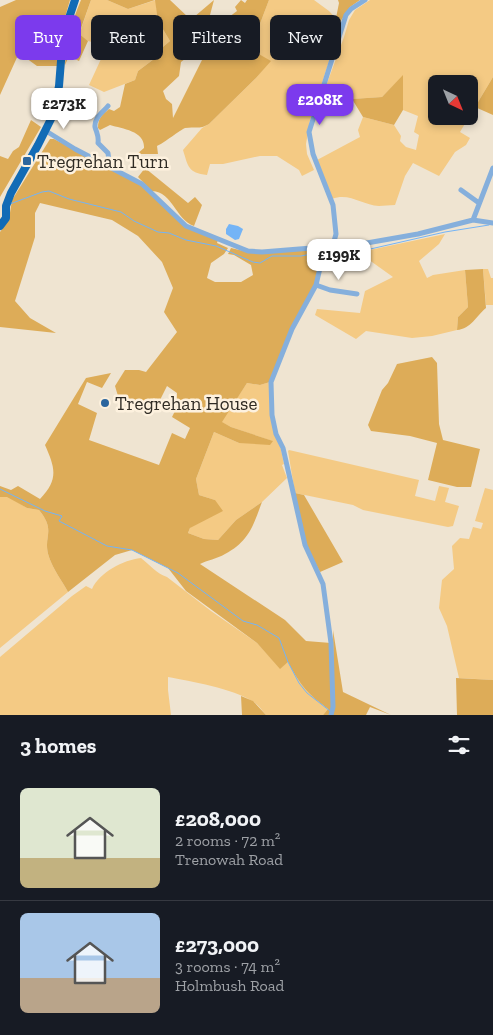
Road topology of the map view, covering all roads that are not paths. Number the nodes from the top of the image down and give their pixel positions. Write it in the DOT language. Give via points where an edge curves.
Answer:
graph roads {
  1 [pos="75,0"];
  2 [pos="365,0"];
  3 [pos="108,106"];
  4 [pos="46,131"];
  5 [pos="106,164"];
  6 [pos="493,168"];
  7 [pos="461,190"];
  8 [pos="478,203"];
  9 [pos="2,208"];
  10 [pos="473,220"];
  11 [pos="493,223"];
  12 [pos="1,224"];
  13 [pos="333,245"];
  14 [pos="325,250"];
  15 [pos="316,285"];
  16 [pos="357,294"];
  17 [pos="331,715"];
  1 -- 4 [label="highway" via="65,27 57,102"];
  2 -- 13 [label="street" via="346,15 309,132 313,154 332,205 336,234"];
  3 -- 5 [label="street" via="95,125 98,143 108,153"];
  4 -- 5 [label="street"];
  4 -- 9 [label="highway"];
  5 -- 14 [label="street" via="142,184 186,226 218,240 248,251"];
  6 -- 8 [label="street"];
  7 -- 8 [label="street"];
  8 -- 10 [label="street"];
  9 -- 12 [label="highway" via="6,218"];
  10 -- 11 [label="street"];
  10 -- 13 [label="street" via="418,234 362,244"];
  13 -- 14 [label="street"];
  14 -- 15 [label="street"];
  15 -- 16 [label="street"];
  15 -- 17 [label="street" via="292,328 271,382 272,415 283,448 304,545 323,584 331,643 334,707"];
}
